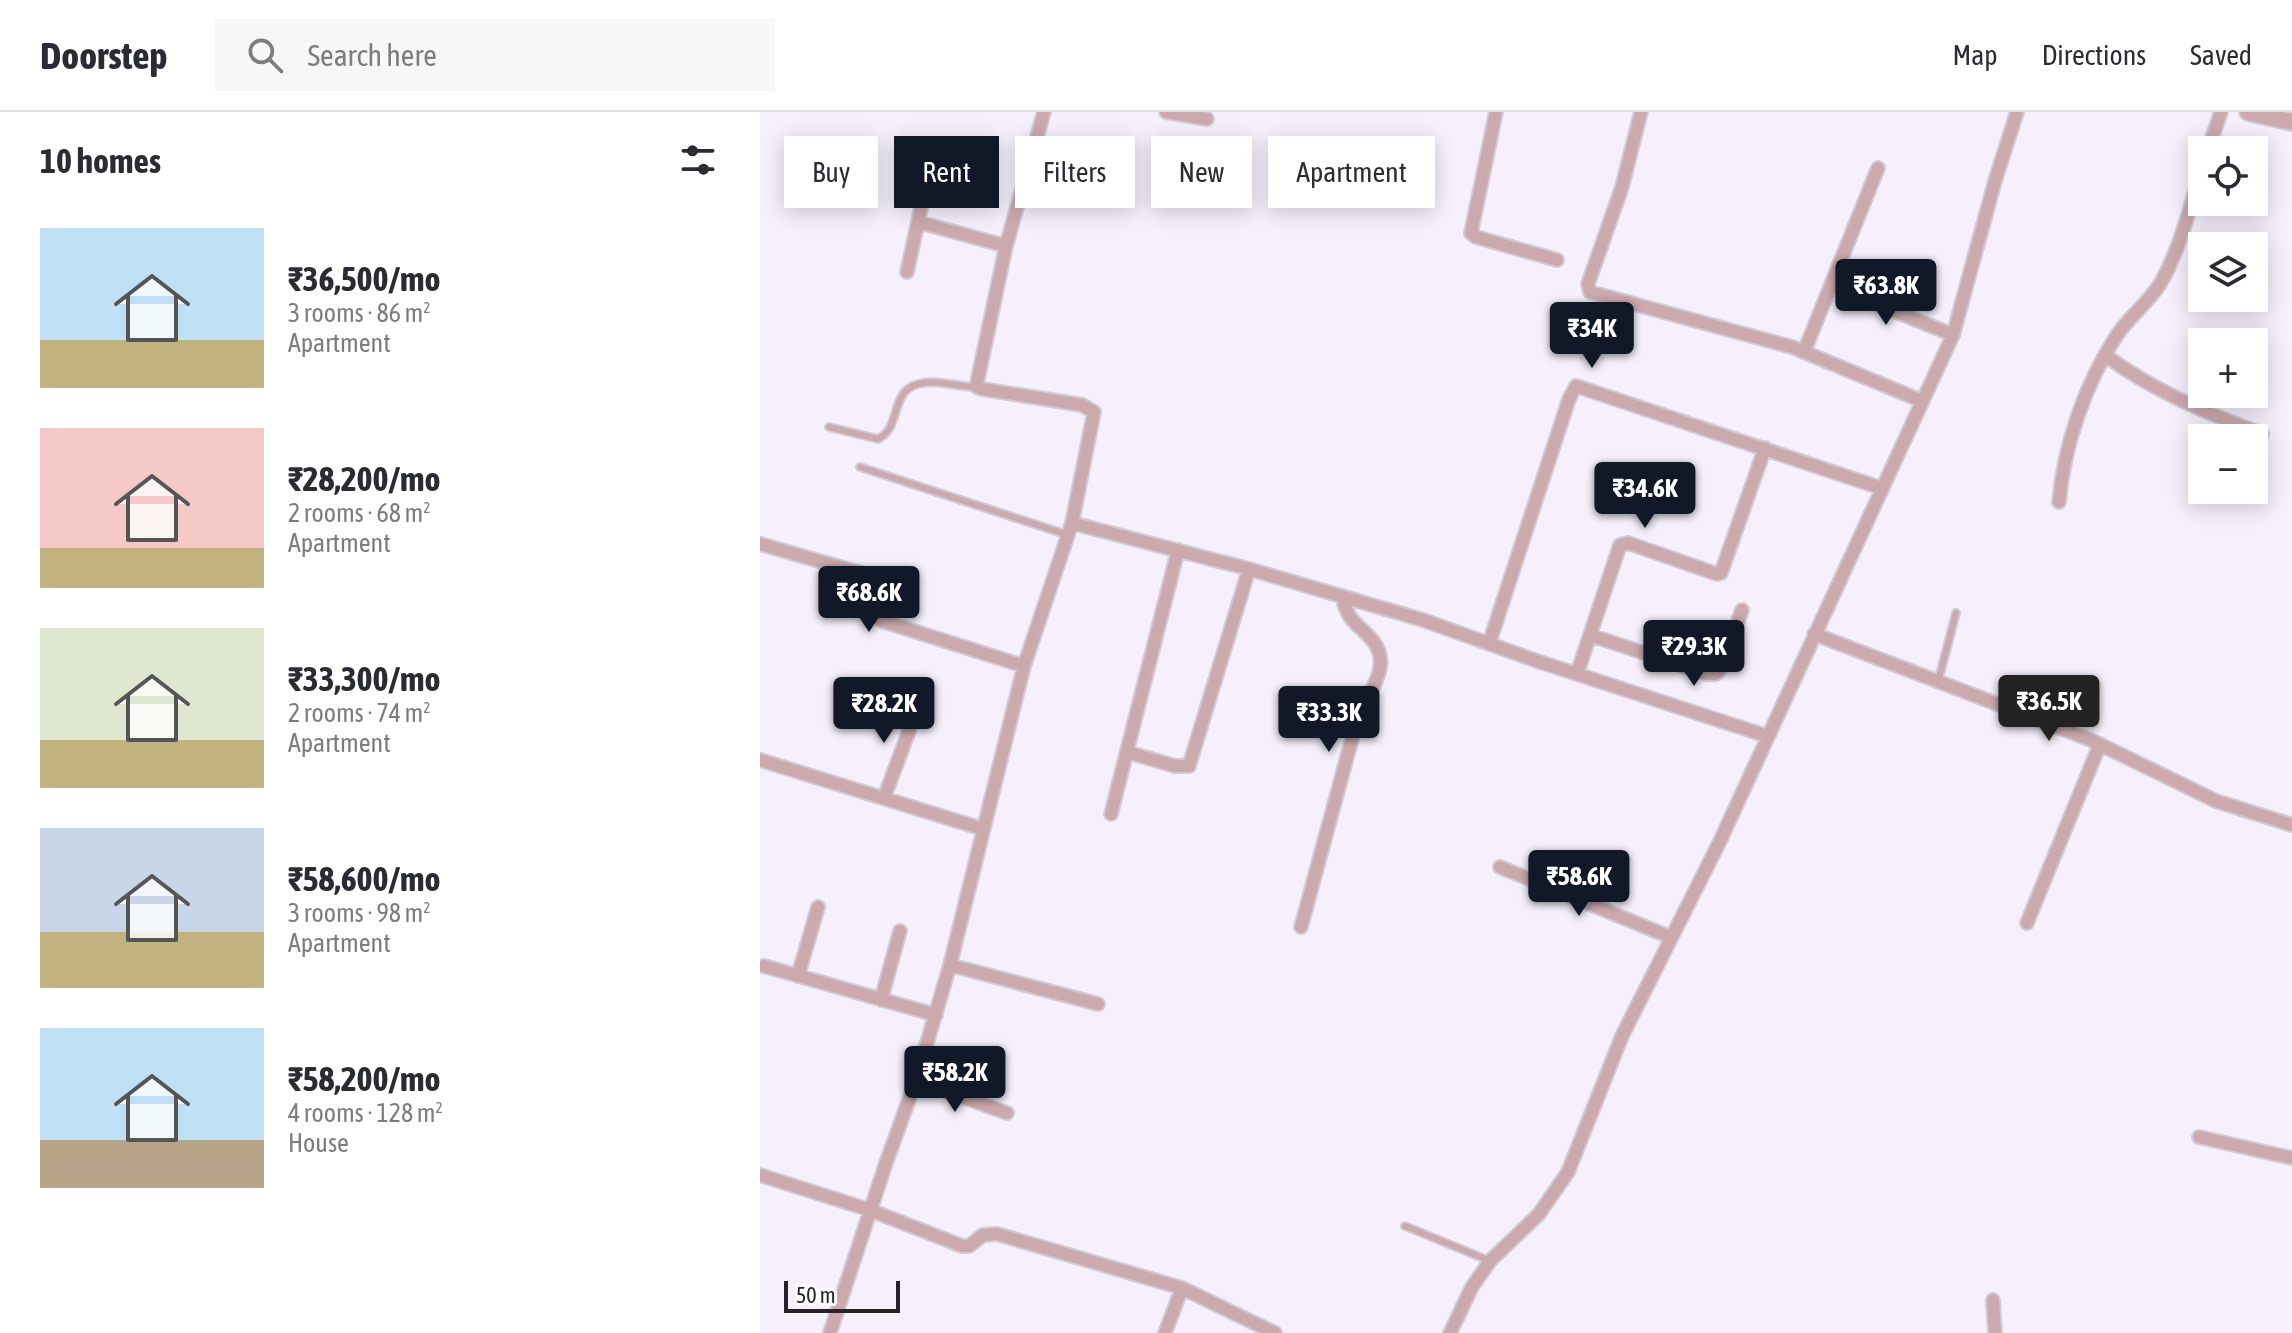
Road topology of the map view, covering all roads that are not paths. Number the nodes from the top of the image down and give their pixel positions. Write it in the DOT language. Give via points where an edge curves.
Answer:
graph roads {
  1 [pos="1027,112"];
  2 [pos="1166,112"];
  3 [pos="1496,112"];
  4 [pos="1641,112"];
  5 [pos="2017,112"];
  6 [pos="2221,112"];
  7 [pos="2248,112"];
  8 [pos="1043,114"];
  9 [pos="1207,119"];
  10 [pos="2292,122"];
  11 [pos="2213,136"];
  12 [pos="1878,168"];
  13 [pos="921,208"];
  14 [pos="2188,210"];
  15 [pos="918,222"];
  16 [pos="1006,246"];
  17 [pos="1557,260"];
  18 [pos="907,272"];
  19 [pos="1831,285"];
  20 [pos="1953,335"];
  21 [pos="1804,352"];
  22 [pos="2105,355"];
  23 [pos="977,387"];
  24 [pos="1922,401"];
  25 [pos="2236,424"];
  26 [pos="829,427"];
  27 [pos="1765,448"];
  28 [pos="860,467"];
  29 [pos="1881,488"];
  30 [pos="2059,502"];
  31 [pos="1070,529"];
  32 [pos="760,544"];
  33 [pos="1178,550"];
  34 [pos="1249,569"];
  35 [pos="1342,596"];
  36 [pos="1742,610"];
  37 [pos="1956,613"];
  38 [pos="1814,634"];
  39 [pos="1590,635"];
  40 [pos="1489,644"];
  41 [pos="1024,666"];
  42 [pos="1577,674"];
  43 [pos="1938,682"];
  44 [pos="919,704"];
  45 [pos="1767,736"];
  46 [pos="2100,744"];
  47 [pos="1127,752"];
  48 [pos="760,760"];
  49 [pos="884,798"];
  50 [pos="1111,814"];
  51 [pos="2292,825"];
  52 [pos="983,829"];
  53 [pos="1500,867"];
  54 [pos="818,907"];
  55 [pos="2027,923"];
  56 [pos="1301,927"];
  57 [pos="900,931"];
  58 [pos="1670,937"];
  59 [pos="950,965"];
  60 [pos="764,966"];
  61 [pos="798,976"];
  62 [pos="881,1000"];
  63 [pos="1098,1004"];
  64 [pos="936,1015"];
  65 [pos="916,1080"];
  66 [pos="1007,1113"];
  67 [pos="2199,1137"];
  68 [pos="2292,1158"];
  69 [pos="760,1175"];
  70 [pos="870,1210"];
  71 [pos="1405,1226"];
  72 [pos="1490,1261"];
  73 [pos="1182,1288"];
  74 [pos="1993,1300"];
  75 [pos="830,1333"];
  76 [pos="1165,1333"];
  77 [pos="1275,1333"];
  78 [pos="1450,1333"];
  79 [pos="1995,1333"];
  1 -- 8 [label="street"];
  2 -- 9 [label="street"];
  3 -- 17 [label="street" via="1471,233"];
  4 -- 21 [label="street" via="1588,284 1590,292"];
  5 -- 20 [label="street"];
  6 -- 11 [label="street"];
  7 -- 10 [label="street"];
  8 -- 16 [label="street"];
  12 -- 19 [label="street"];
  13 -- 15 [label="street"];
  14 -- 22 [label="street" via="2159,285"];
  15 -- 16 [label="street"];
  15 -- 18 [label="street"];
  16 -- 23 [label="street"];
  19 -- 20 [label="street"];
  19 -- 21 [label="street"];
  20 -- 24 [label="street"];
  21 -- 24 [label="street"];
  22 -- 25 [label="street" via="2131,375"];
  22 -- 30 [label="street" via="2066,452"];
  23 -- 26 [label="lane" via="916,384 904,391 889,430 878,439"];
  23 -- 31 [label="street" via="1082,405 1094,412"];
  24 -- 29 [label="street"];
  27 -- 29 [label="street"];
  27 -- 39 [label="street" via="1721,573 1623,542"];
  27 -- 40 [label="street" via="1576,386"];
  28 -- 31 [label="lane"];
  29 -- 38 [label="street"];
  31 -- 33 [label="street"];
  31 -- 41 [label="street"];
  32 -- 41 [label="street" via="878,578 885,585 882,621"];
  33 -- 34 [label="street"];
  33 -- 47 [label="street"];
  34 -- 35 [label="street"];
  34 -- 47 [label="street" via="1189,766"];
  35 -- 40 [label="street"];
  35 -- 56 [label="street" via="1351,621 1375,643 1381,665 1353,735"];
  36 -- 39 [label="street" via="1716,674"];
  37 -- 43 [label="lane"];
  38 -- 43 [label="street"];
  38 -- 45 [label="street"];
  39 -- 42 [label="street"];
  40 -- 42 [label="street"];
  41 -- 52 [label="street"];
  42 -- 45 [label="street"];
  43 -- 46 [label="street"];
  44 -- 49 [label="street"];
  45 -- 58 [label="street"];
  46 -- 51 [label="street" via="2216,801"];
  46 -- 55 [label="street"];
  47 -- 50 [label="street"];
  48 -- 49 [label="street"];
  49 -- 52 [label="street"];
  52 -- 59 [label="street"];
  53 -- 58 [label="street"];
  54 -- 61 [label="street"];
  57 -- 62 [label="street"];
  58 -- 72 [label="street" via="1622,1036 1568,1172 1539,1214"];
  59 -- 63 [label="street"];
  59 -- 64 [label="street"];
  60 -- 61 [label="street"];
  61 -- 62 [label="street"];
  62 -- 64 [label="street"];
  64 -- 65 [label="street"];
  65 -- 66 [label="street"];
  65 -- 70 [label="street"];
  67 -- 68 [label="street"];
  69 -- 70 [label="street"];
  70 -- 73 [label="street" via="962,1246 997,1234"];
  70 -- 75 [label="street"];
  71 -- 72 [label="lane"];
  72 -- 78 [label="street"];
  73 -- 76 [label="street"];
  73 -- 77 [label="street"];
  74 -- 79 [label="street"];
}
